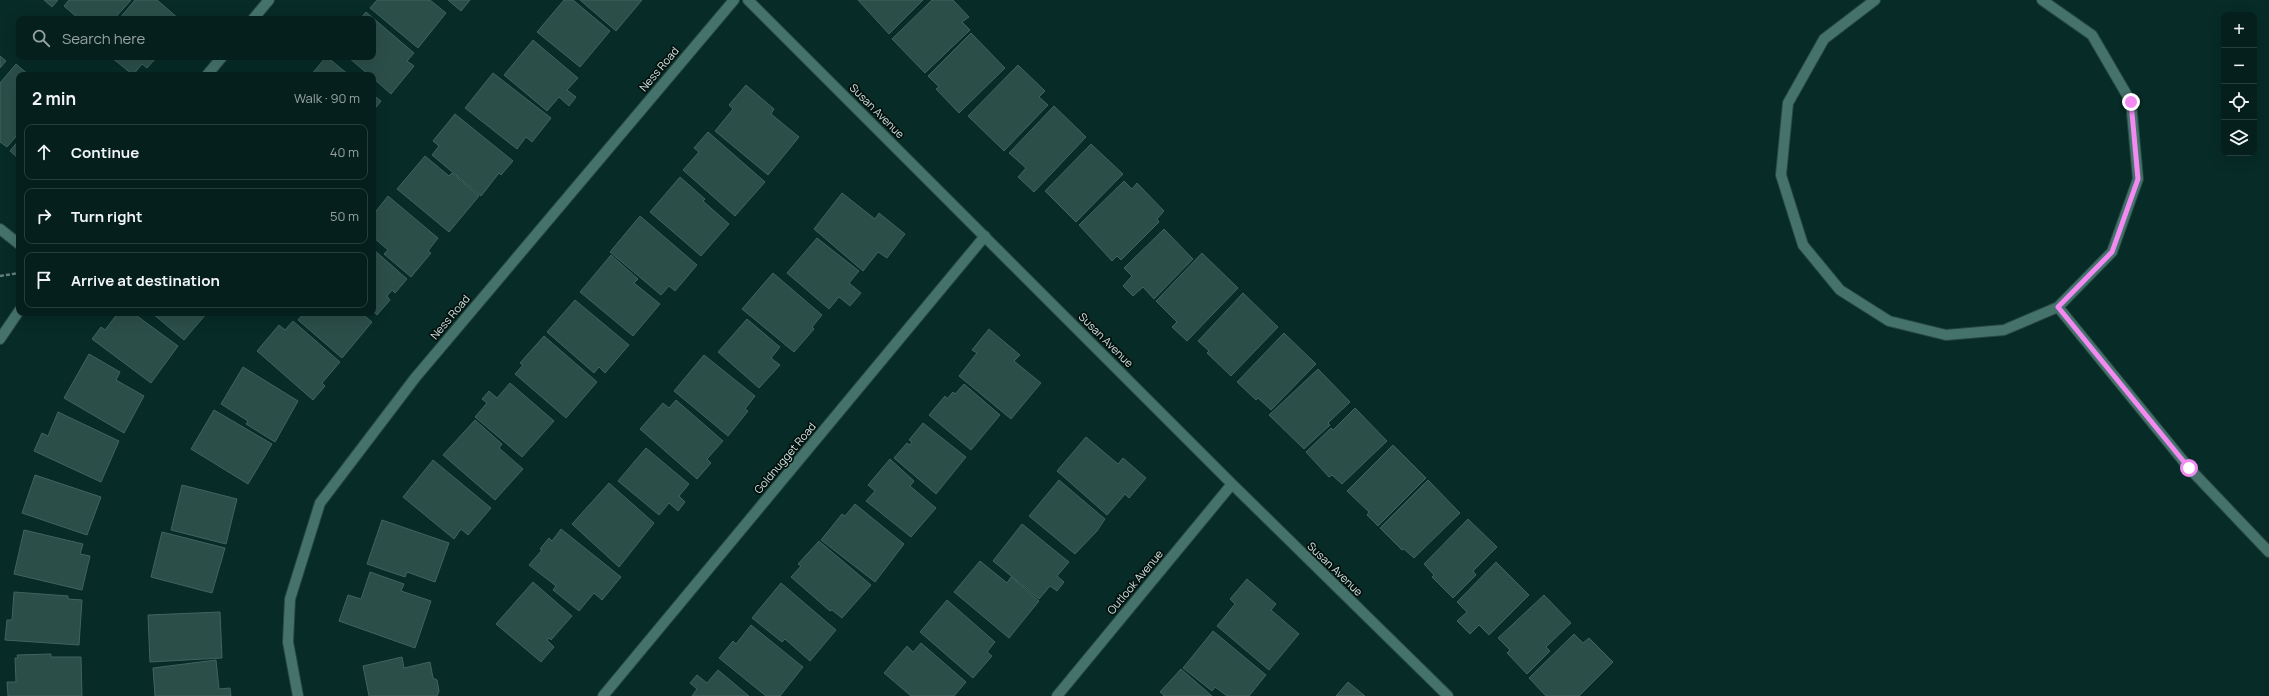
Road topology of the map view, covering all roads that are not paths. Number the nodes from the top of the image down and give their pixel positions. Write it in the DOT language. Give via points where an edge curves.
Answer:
graph roads {
  1 [pos="734,0"];
  2 [pos="748,0"];
  3 [pos="1875,0"];
  4 [pos="2042,0"];
  5 [pos="264,2"];
  6 [pos="255,16"];
  7 [pos="220,60"];
  8 [pos="210,72"];
  9 [pos="0,229"];
  10 [pos="985,236"];
  11 [pos="16,242"];
  12 [pos="2058,307"];
  13 [pos="16,315"];
  14 [pos="0,339"];
  15 [pos="1232,484"];
  16 [pos="2269,552"];
  17 [pos="298,696"];
  18 [pos="603,696"];
  19 [pos="1057,696"];
  20 [pos="1448,696"];
  1 -- 17 [label="street, Ness Road" via="414,378 320,502 290,599 288,642"];
  2 -- 10 [label="street, Susan Avenue"];
  3 -- 12 [label="street" via="1824,39 1788,103 1781,175 1803,245 1840,290 1889,321 1946,335 2004,330"];
  4 -- 12 [label="street" via="2092,35 2131,102 2138,179 2112,252"];
  5 -- 6 [label="street"];
  7 -- 8 [label="street"];
  9 -- 11 [label="street"];
  10 -- 15 [label="street, Susan Avenue"];
  10 -- 18 [label="street, Goldnugget Road"];
  12 -- 16 [label="street" via="2189,468"];
  13 -- 14 [label="street"];
  15 -- 19 [label="street, Outlook Avenue"];
  15 -- 20 [label="street, Susan Avenue"];
}
